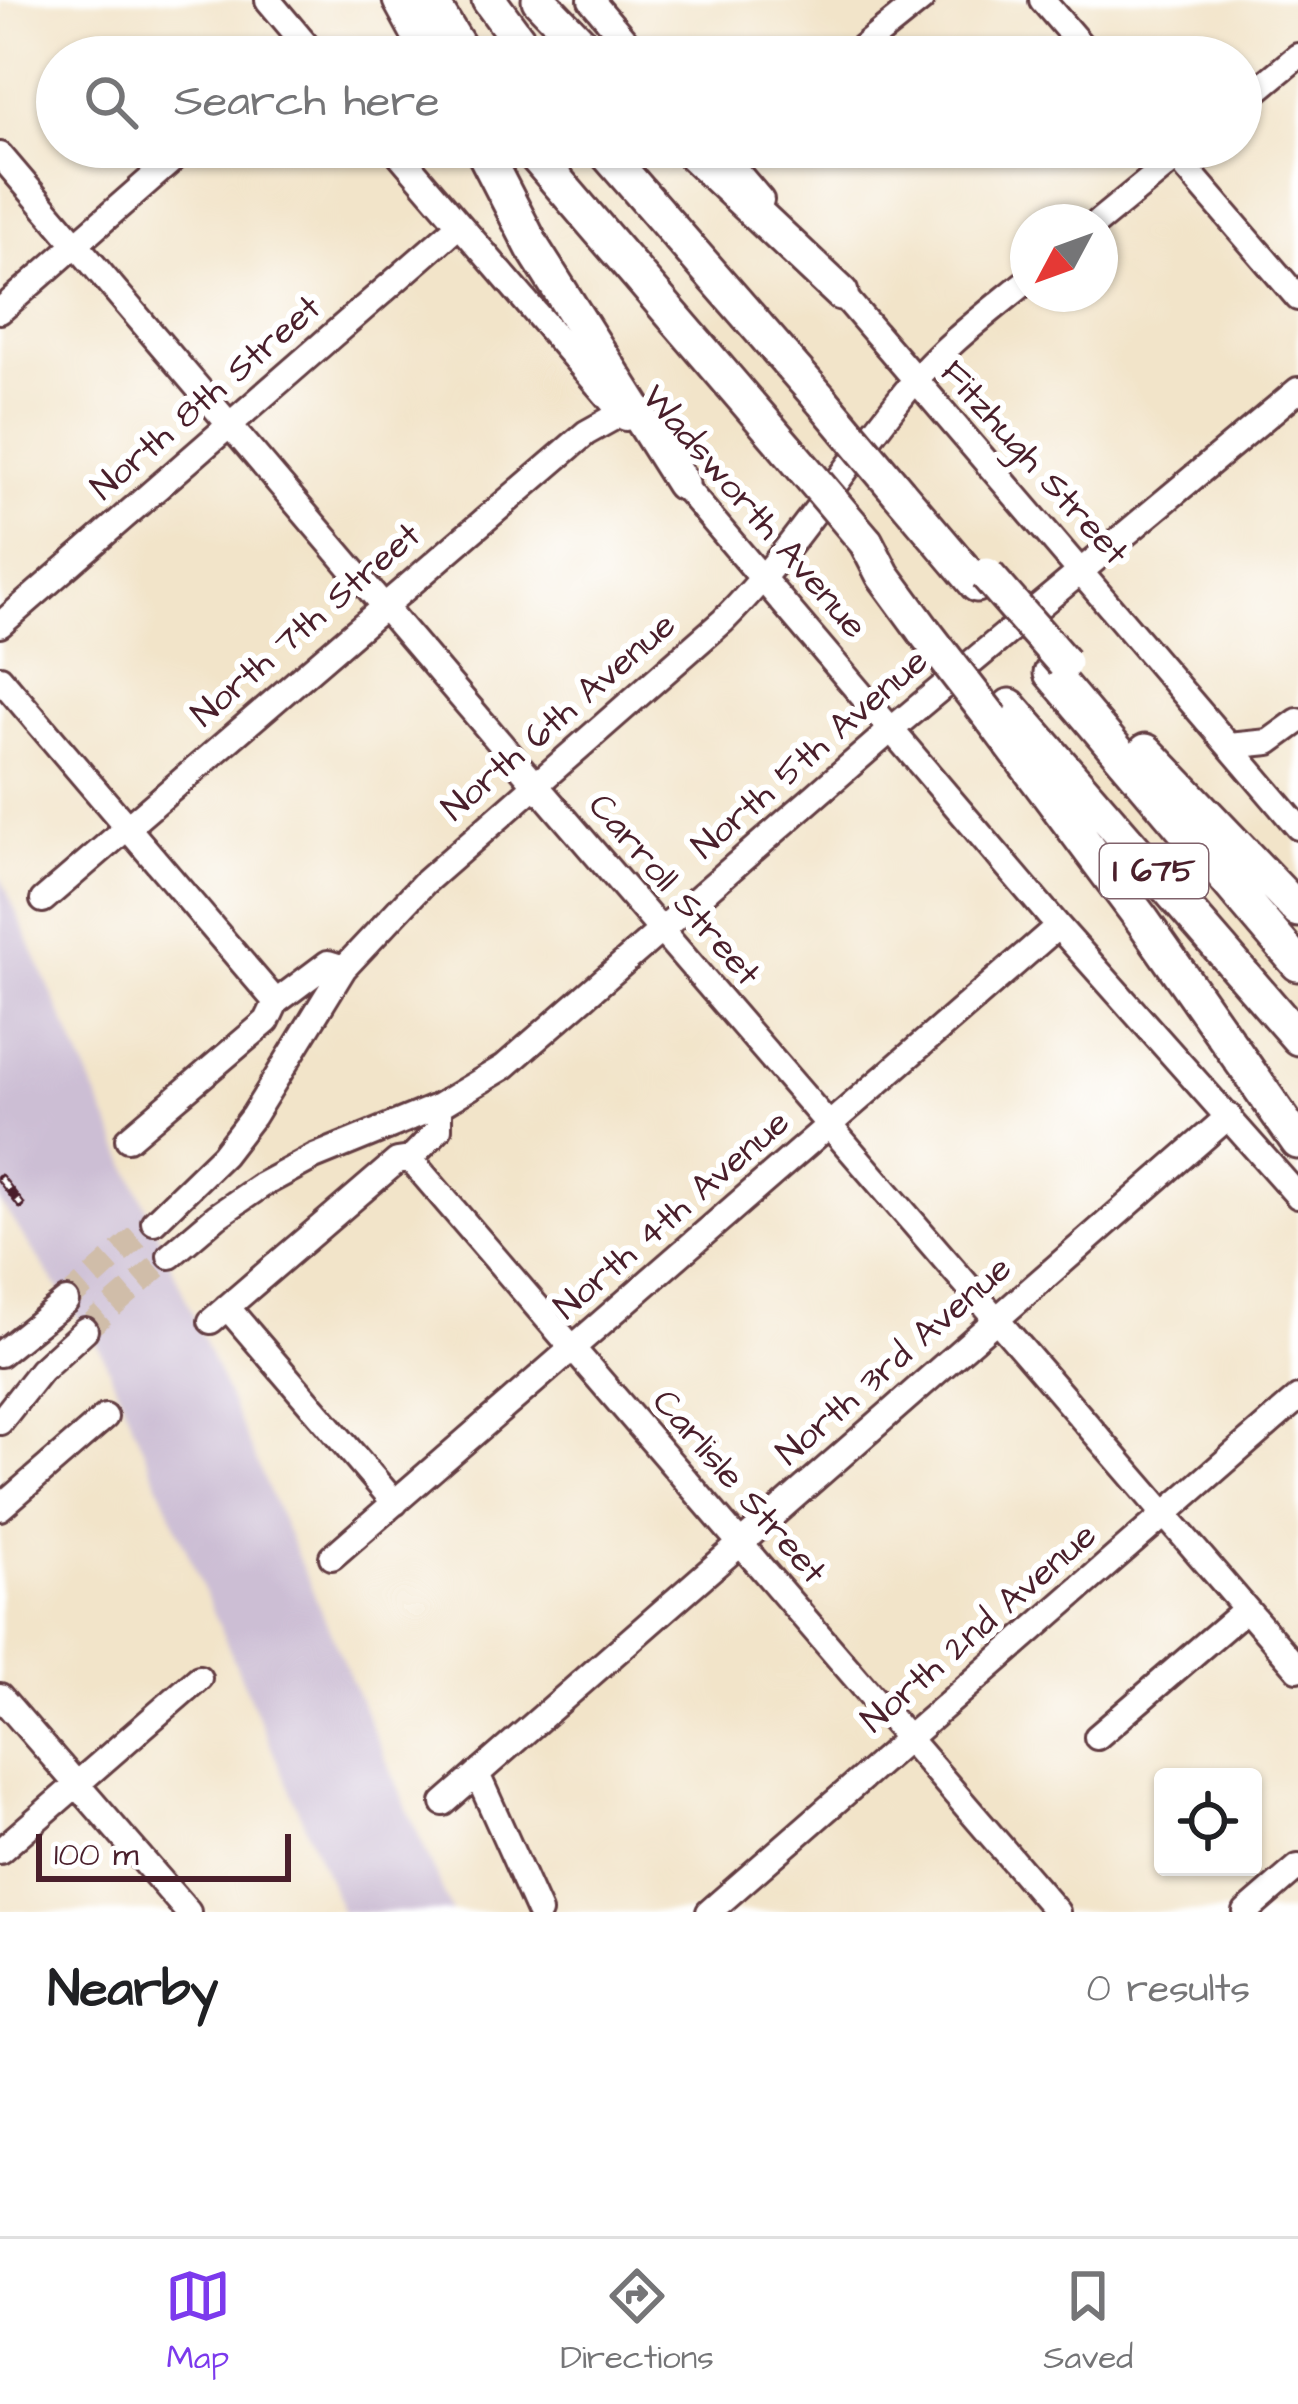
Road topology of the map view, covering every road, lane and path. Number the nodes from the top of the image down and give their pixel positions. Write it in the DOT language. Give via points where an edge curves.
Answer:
graph roads {
  1 [pos="268,0"];
  2 [pos="400,0"];
  3 [pos="430,0"];
  4 [pos="489,0"];
  5 [pos="539,0"];
  6 [pos="591,0"];
  7 [pos="921,0"];
  8 [pos="1042,0"];
  9 [pos="292,36"];
  10 [pos="420,36"];
  11 [pos="452,36"];
  12 [pos="516,36"];
  13 [pos="574,36"];
  14 [pos="621,36"];
  15 [pos="876,36"];
  16 [pos="1073,36"];
  17 [pos="1298,56"];
  18 [pos="1262,86"];
  19 [pos="0,155"];
  20 [pos="163,168"];
  21 [pos="411,168"];
  22 [pos="492,168"];
  23 [pos="546,168"];
  24 [pos="619,168"];
  25 [pos="708,168"];
  26 [pos="740,168"];
  27 [pos="1158,168"];
  28 [pos="1193,168"];
  29 [pos="1118,204"];
  30 [pos="459,225"];
  31 [pos="77,245"];
  32 [pos="841,293"];
  33 [pos="1010,295"];
  34 [pos="1298,298"];
  35 [pos="0,311"];
  36 [pos="914,382"];
  37 [pos="1298,390"];
  38 [pos="622,413"];
  39 [pos="230,424"];
  40 [pos="682,483"];
  41 [pos="1080,571"];
  42 [pos="764,579"];
  43 [pos="382,605"];
  44 [pos="0,625"];
  45 [pos="1058,668"];
  46 [pos="0,678"];
  47 [pos="1001,712"];
  48 [pos="1298,721"];
  49 [pos="892,729"];
  50 [pos="1229,746"];
  51 [pos="537,787"];
  52 [pos="1298,827"];
  53 [pos="128,829"];
  54 [pos="43,900"];
  55 [pos="1298,910"];
  56 [pos="1058,926"];
  57 [pos="662,930"];
  58 [pos="1298,964"];
  59 [pos="344,968"];
  60 [pos="276,1002"];
  61 [pos="1298,1038"];
  62 [pos="439,1106"];
  63 [pos="1229,1116"];
  64 [pos="830,1126"];
  65 [pos="128,1139"];
  66 [pos="1298,1142"];
  67 [pos="410,1159"];
  68 [pos="1298,1196"];
  69 [pos="154,1222"];
  70 [pos="170,1256"];
  71 [pos="66,1301"];
  72 [pos="997,1318"];
  73 [pos="85,1330"];
  74 [pos="573,1349"];
  75 [pos="0,1354"];
  76 [pos="1298,1398"];
  77 [pos="105,1417"];
  78 [pos="0,1422"];
  79 [pos="395,1503"];
  80 [pos="0,1508"];
  81 [pos="1164,1515"];
  82 [pos="741,1544"];
  83 [pos="332,1557"];
  84 [pos="1246,1609"];
  85 [pos="1298,1669"];
  86 [pos="199,1678"];
  87 [pos="0,1696"];
  88 [pos="908,1737"];
  89 [pos="1097,1737"];
  90 [pos="476,1774"];
  91 [pos="76,1784"];
  92 [pos="444,1803"];
  93 [pos="0,1851"];
  94 [pos="1298,1867"];
  95 [pos="188,1912"];
  96 [pos="539,1912"];
  97 [pos="709,1912"];
  98 [pos="1057,1912"];
  99 [pos="1246,1912"];
  1 -- 9 [label="street"];
  2 -- 10 [label="highway"];
  3 -- 11 [label="highway"];
  4 -- 12 [label="highway"];
  5 -- 13 [label="highway"];
  6 -- 14 [label="street"];
  7 -- 15 [label="street"];
  8 -- 16 [label="street"];
  17 -- 18 [label="street"];
  19 -- 31 [label="street, Carroll Street"];
  20 -- 31 [label="street"];
  21 -- 30 [label="street, Wadsworth Avenue"];
  22 -- 40 [label="highway" via="533,248"];
  23 -- 47 [label="highway, bridge"];
  24 -- 45 [label="highway, I 675, bridge"];
  25 -- 32 [label="highway"];
  26 -- 32 [label="street, Fitzhugh Street"];
  27 -- 29 [label="street"];
  28 -- 34 [label="street"];
  30 -- 38 [label="street, Wadsworth Avenue"];
  30 -- 39 [label="street, North 8th Street"];
  31 -- 35 [label="street"];
  31 -- 39 [label="street, Carroll Street"];
  32 -- 36 [label="street, Fitzhugh Street"];
  33 -- 36 [label="street, North 6th Avenue"];
  36 -- 41 [label="street, Fitzhugh Street"];
  36 -- 42 [label="street, North 6th Avenue"];
  37 -- 41 [label="street, North 5th Avenue"];
  38 -- 40 [label="street, Wadsworth Avenue"];
  38 -- 43 [label="street, North 7th Street" via="586,433"];
  39 -- 43 [label="street, Carroll Street"];
  39 -- 44 [label="street, North 8th Street"];
  40 -- 42 [label="street, Wadsworth Avenue"];
  41 -- 49 [label="street, North 5th Avenue"];
  41 -- 50 [label="street, Fitzhugh Street"];
  42 -- 49 [label="street, Wadsworth Avenue"];
  42 -- 51 [label="street, North 6th Avenue"];
  43 -- 51 [label="street, Carroll Street"];
  43 -- 53 [label="street, North 7th Street"];
  45 -- 55 [label="highway"];
  45 -- 58 [label="highway, I 675"];
  46 -- 53 [label="street"];
  47 -- 61 [label="highway, I 675"];
  47 -- 66 [label="highway"];
  48 -- 50 [label="street" via="1269,742"];
  49 -- 56 [label="street, Wadsworth Avenue"];
  49 -- 57 [label="street, North 5th Avenue"];
  50 -- 52 [label="street, Fitzhugh Street"];
  51 -- 57 [label="street, Carroll Street"];
  51 -- 59 [label="street, North 6th Avenue" via="424,884"];
  53 -- 54 [label="street, North 7th Street"];
  53 -- 60 [label="street"];
  56 -- 63 [label="street, Wadsworth Avenue"];
  56 -- 64 [label="street, North 4th Avenue"];
  57 -- 62 [label="street, North 5th Avenue" via="517,1057"];
  57 -- 64 [label="street, Carroll Street"];
  59 -- 60 [label="street" via="328,963"];
  59 -- 69 [label="street, North 6th Avenue" via="254,1116"];
  60 -- 65 [label="street" via="267,1021"];
  62 -- 67 [label="street" via="440,1129"];
  62 -- 70 [label="street, North 5th Avenue" via="262,1185"];
  63 -- 68 [label="street, Wadsworth Avenue"];
  63 -- 72 [label="street, North 3rd Avenue"];
  64 -- 72 [label="street, Carroll Street"];
  64 -- 74 [label="street, North 4th Avenue"];
  67 -- 74 [label="street, Carlisle Street"];
  67 -- 79 [label="street" via="397,1161 219,1314"];
  71 -- 75 [label="street"];
  72 -- 81 [label="street, Carroll Street"];
  72 -- 82 [label="street, North 3rd Avenue"];
  73 -- 78 [label="street"];
  74 -- 79 [label="street, North 4th Avenue"];
  74 -- 82 [label="street, Carlisle Street"];
  76 -- 81 [label="street, North 2nd Avenue"];
  77 -- 80 [label="street"];
  79 -- 83 [label="street, North 4th Avenue"];
  81 -- 84 [label="street, Carroll Street"];
  81 -- 88 [label="street, North 2nd Avenue"];
  82 -- 88 [label="street, Carlisle Street"];
  82 -- 90 [label="street, North 3rd Avenue"];
  84 -- 85 [label="street, Carroll Street"];
  84 -- 89 [label="street"];
  86 -- 91 [label="street"];
  87 -- 91 [label="street"];
  88 -- 97 [label="street, North 2nd Avenue"];
  88 -- 98 [label="street, Carlisle Street"];
  90 -- 92 [label="street, North 3rd Avenue"];
  90 -- 96 [label="street"];
  91 -- 93 [label="street"];
  91 -- 95 [label="street"];
  94 -- 99 [label="street"];
}
